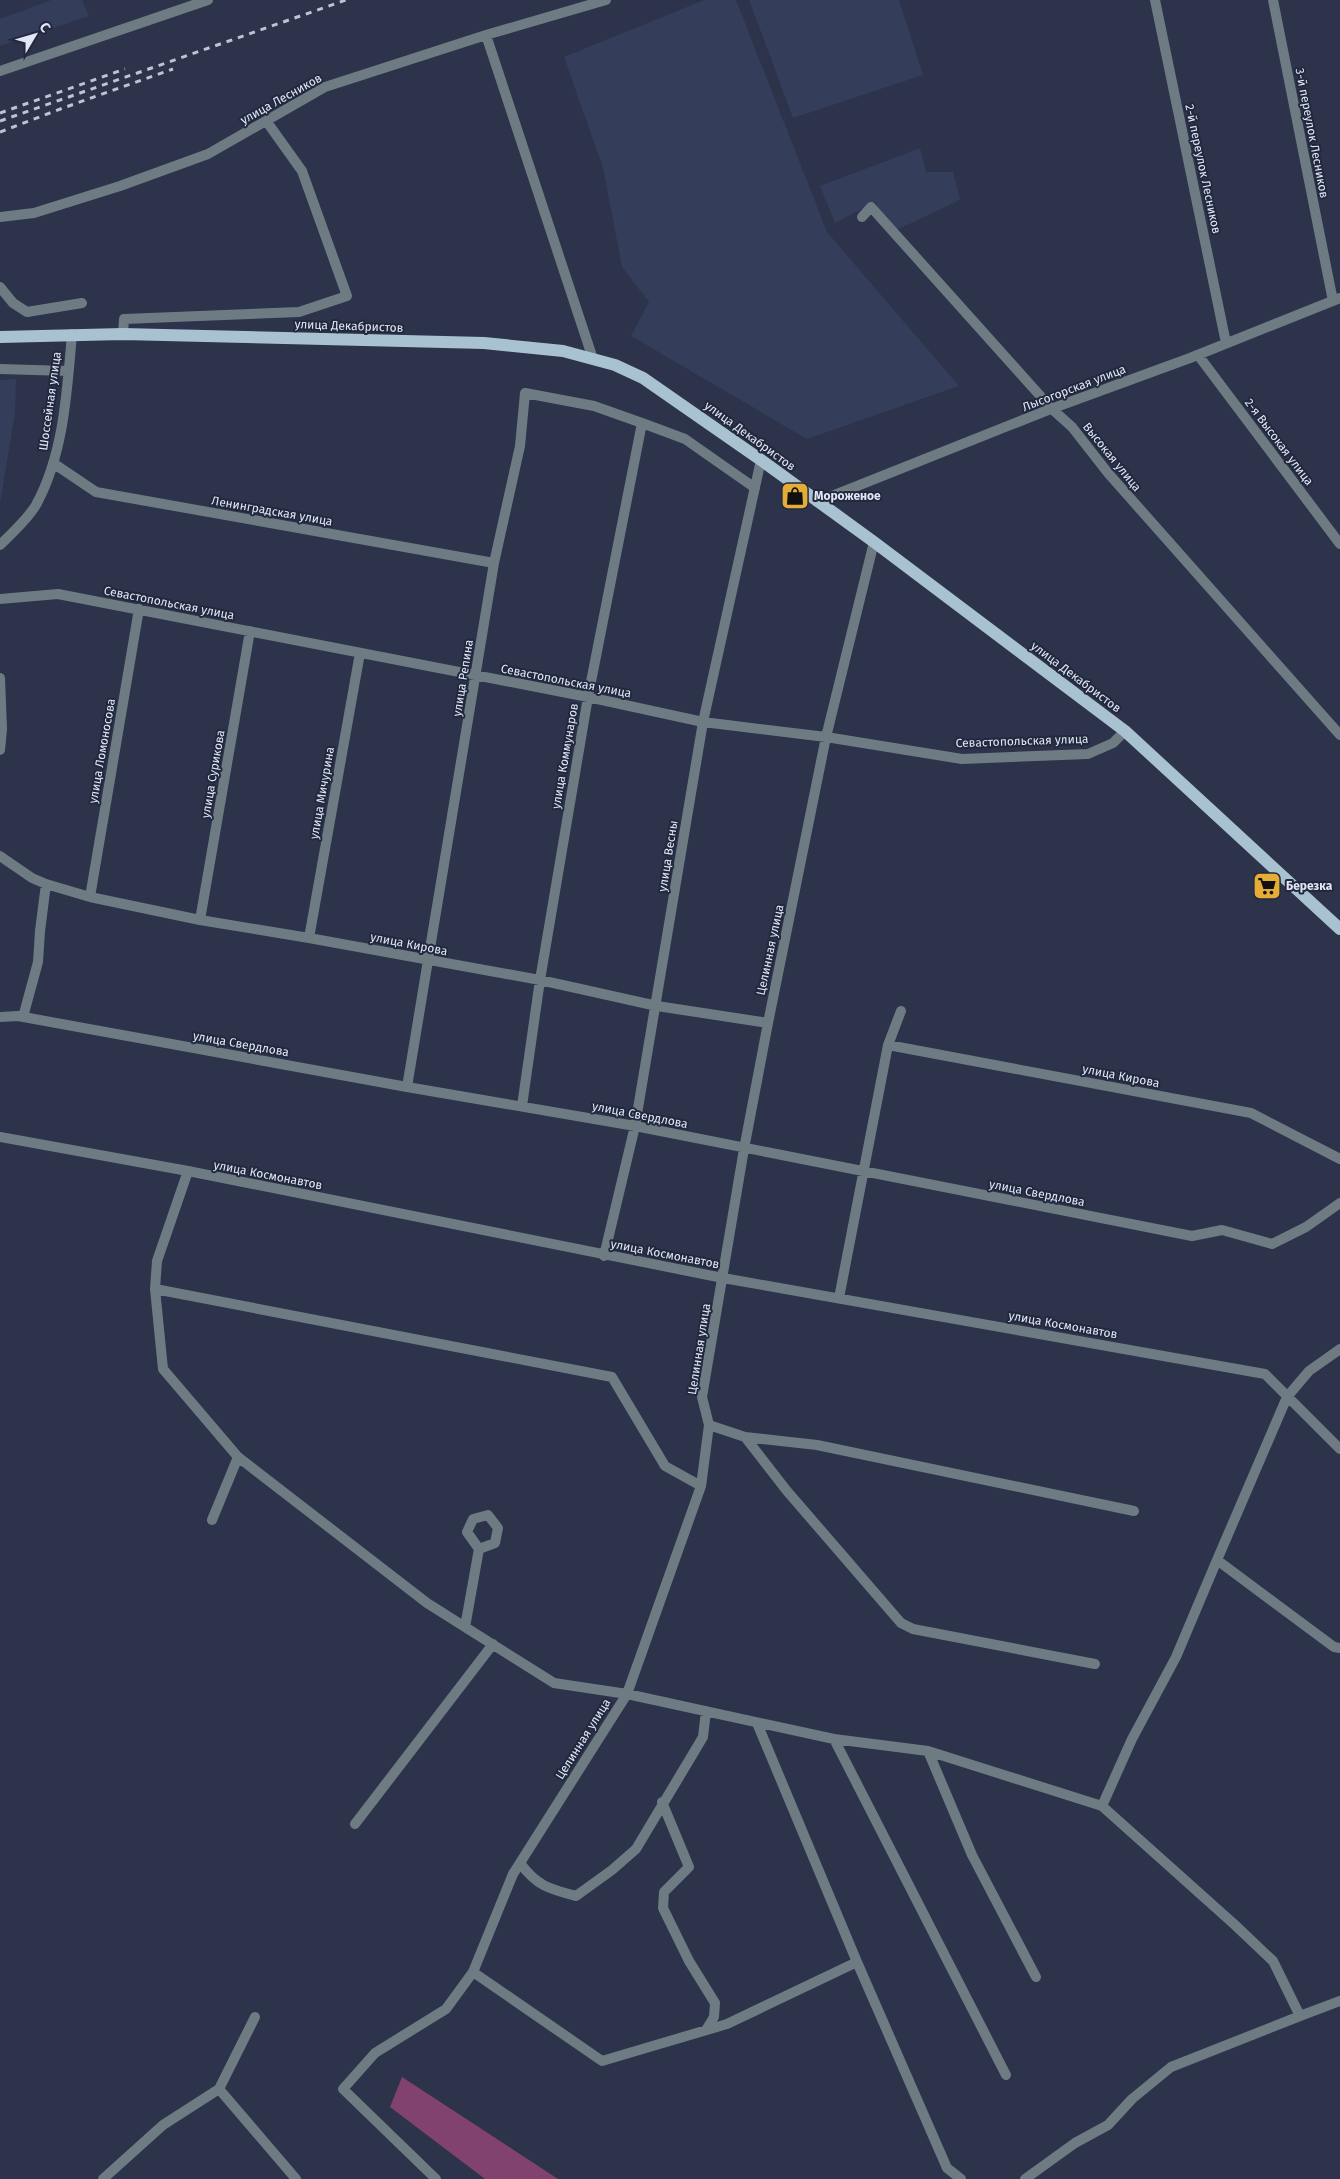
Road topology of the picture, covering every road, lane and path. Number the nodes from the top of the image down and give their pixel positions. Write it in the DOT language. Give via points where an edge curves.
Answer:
graph roads {
  1 [pos="208,0"];
  2 [pos="606,0"];
  3 [pos="1155,0"];
  4 [pos="1273,0"];
  5 [pos="486,35"];
  6 [pos="0,71"];
  7 [pos="267,122"];
  8 [pos="0,217"];
  9 [pos="862,217"];
  10 [pos="0,287"];
  11 [pos="1336,299"];
  12 [pos="82,303"];
  13 [pos="72,334"];
  14 [pos="122,334"];
  15 [pos="0,337"];
  16 [pos="1226,344"];
  17 [pos="1198,355"];
  18 [pos="594,359"];
  19 [pos="0,369"];
  20 [pos="68,371"];
  21 [pos="1052,409"];
  22 [pos="642,423"];
  23 [pos="761,460"];
  24 [pos="53,463"];
  25 [pos="755,488"];
  26 [pos="817,502"];
  27 [pos="874,542"];
  28 [pos="1340,544"];
  29 [pos="0,545"];
  30 [pos="494,563"];
  31 [pos="0,599"];
  32 [pos="139,610"];
  33 [pos="250,631"];
  34 [pos="360,653"];
  35 [pos="476,676"];
  36 [pos="0,678"];
  37 [pos="588,697"];
  38 [pos="703,722"];
  39 [pos="1125,731"];
  40 [pos="1340,735"];
  41 [pos="826,737"];
  42 [pos="0,750"];
  43 [pos="0,856"];
  44 [pos="46,884"];
  45 [pos="90,897"];
  46 [pos="200,920"];
  47 [pos="1340,929"];
  48 [pos="309,938"];
  49 [pos="428,961"];
  50 [pos="540,980"];
  51 [pos="657,1006"];
  52 [pos="901,1011"];
  53 [pos="0,1017"];
  54 [pos="23,1017"];
  55 [pos="768,1023"];
  56 [pos="888,1045"];
  57 [pos="407,1087"];
  58 [pos="522,1106"];
  59 [pos="635,1126"];
  60 [pos="0,1137"];
  61 [pos="744,1149"];
  62 [pos="1340,1159"];
  63 [pos="188,1171"];
  64 [pos="865,1172"];
  65 [pos="1340,1203"];
  66 [pos="604,1256"];
  67 [pos="723,1278"];
  68 [pos="155,1289"];
  69 [pos="839,1298"];
  70 [pos="1340,1349"];
  71 [pos="1287,1397"];
  72 [pos="709,1425"];
  73 [pos="745,1437"];
  74 [pos="1340,1449"];
  75 [pos="238,1457"];
  76 [pos="701,1486"];
  77 [pos="1134,1511"];
  78 [pos="212,1520"];
  79 [pos="479,1549"];
  80 [pos="1217,1560"];
  81 [pos="465,1627"];
  82 [pos="493,1644"];
  83 [pos="1340,1648"];
  84 [pos="1095,1664"];
  85 [pos="627,1694"];
  86 [pos="706,1711"];
  87 [pos="757,1723"];
  88 [pos="834,1738"];
  89 [pos="928,1751"];
  90 [pos="662,1802"];
  91 [pos="1102,1806"];
  92 [pos="355,1824"];
  93 [pos="520,1863"];
  94 [pos="857,1962"];
  95 [pos="473,1972"];
  96 [pos="1036,1978"];
  97 [pos="1340,2001"];
  98 [pos="1300,2016"];
  99 [pos="255,2017"];
  100 [pos="706,2030"];
  101 [pos="1006,2075"];
  102 [pos="219,2089"];
  103 [pos="103,2179"];
  104 [pos="296,2179"];
  105 [pos="436,2179"];
  106 [pos="961,2179"];
  107 [pos="1025,2179"];
  1 -- 6 [label="street"];
  2 -- 5 [label="street, улица Лесников"];
  3 -- 16 [label="street, 2-й переулок Лесников"];
  4 -- 11 [label="street, 3-й переулок Лесников"];
  5 -- 7 [label="street, улица Лесников" via="325,87"];
  5 -- 18 [label="street"];
  7 -- 8 [label="street, улица Лесников" via="199,158 34,213"];
  7 -- 14 [label="street" via="302,171 347,296 298,312 124,319"];
  9 -- 21 [label="street, Высокая улица" via="871,207"];
  10 -- 12 [label="street" via="27,312"];
  11 -- 16 [label="street, Лысогорская улица"];
  13 -- 14 [label="main road, улица Декабристов"];
  13 -- 15 [label="main road, улица Декабристов"];
  13 -- 20 [label="street, Шоссейная улица"];
  14 -- 18 [label="main road, улица Декабристов" via="484,343 563,351"];
  16 -- 17 [label="street, Лысогорская улица"];
  17 -- 21 [label="street, Лысогорская улица"];
  17 -- 28 [label="street, 2-я Высокая улица"];
  18 -- 23 [label="main road, улица Декабристов" via="615,364 643,378"];
  19 -- 20 [label="street"];
  20 -- 24 [label="street, Шоссейная улица"];
  21 -- 26 [label="street, Лысогорская улица"];
  21 -- 40 [label="street, Высокая улица" via="1072,427 1114,481"];
  22 -- 25 [label="street" via="686,439"];
  22 -- 30 [label="street, улица Репина" via="594,406 525,393 520,446"];
  22 -- 37 [label="street, улица Коммунаров"];
  23 -- 25 [label="street, улица Весны"];
  23 -- 26 [label="main road, улица Декабристов"];
  24 -- 29 [label="street, Шоссейная улица" via="36,506"];
  24 -- 30 [label="street, Ленинградская улица" via="96,492"];
  25 -- 38 [label="street, улица Весны"];
  26 -- 27 [label="main road, улица Декабристов"];
  27 -- 39 [label="main road, улица Декабристов"];
  27 -- 41 [label="street, Целинная улица"];
  30 -- 35 [label="street, улица Репина"];
  31 -- 32 [label="street, Севастопольская улица" via="58,594"];
  32 -- 33 [label="street, Севастопольская улица"];
  32 -- 45 [label="street, улица Ломоносова"];
  33 -- 34 [label="street, Севастопольская улица"];
  33 -- 46 [label="street, улица Сурикова"];
  34 -- 35 [label="street, Севастопольская улица"];
  34 -- 48 [label="street, улица Мичурина"];
  35 -- 37 [label="street, Севастопольская улица"];
  35 -- 49 [label="street, улица Репина"];
  36 -- 42 [label="street"];
  37 -- 38 [label="street, Севастопольская улица"];
  37 -- 50 [label="street, улица Коммунаров"];
  38 -- 41 [label="street, Севастопольская улица"];
  38 -- 51 [label="street, улица Весны"];
  39 -- 41 [label="street, Севастопольская улица" via="1113,743 1088,754 962,759"];
  39 -- 47 [label="main road, улица Декабристов"];
  41 -- 55 [label="street, Целинная улица"];
  43 -- 44 [label="street, улица Кирова"];
  44 -- 45 [label="street, улица Кирова"];
  44 -- 54 [label="street" via="38,962"];
  45 -- 46 [label="street, улица Кирова"];
  46 -- 48 [label="street, улица Кирова"];
  48 -- 49 [label="street, улица Кирова"];
  49 -- 50 [label="street, улица Кирова"];
  49 -- 57 [label="street, улица Репина"];
  50 -- 51 [label="street, улица Кирова"];
  50 -- 58 [label="street, улица Коммунаров"];
  51 -- 55 [label="street, улица Кирова"];
  51 -- 59 [label="street, улица Весны"];
  52 -- 56 [label="street"];
  53 -- 54 [label="street, улица Свердлова"];
  54 -- 57 [label="street, улица Свердлова"];
  55 -- 61 [label="street, Целинная улица"];
  56 -- 62 [label="street, улица Кирова" via="1251,1113"];
  56 -- 64 [label="street"];
  57 -- 58 [label="street, улица Свердлова"];
  58 -- 59 [label="street, улица Свердлова"];
  59 -- 61 [label="street, улица Свердлова"];
  59 -- 66 [label="street, улица Весны"];
  60 -- 63 [label="street, улица Космонавтов"];
  61 -- 64 [label="street, улица Свердлова"];
  61 -- 67 [label="street, Целинная улица"];
  63 -- 66 [label="street, улица Космонавтов"];
  63 -- 68 [label="street" via="157,1261"];
  64 -- 65 [label="street, улица Свердлова" via="1192,1236 1222,1230 1272,1244 1306,1227"];
  64 -- 69 [label="street"];
  66 -- 67 [label="street, улица Космонавтов"];
  67 -- 69 [label="street, улица Космонавтов"];
  67 -- 72 [label="street, Целинная улица" via="702,1396"];
  68 -- 75 [label="street" via="163,1369"];
  68 -- 76 [label="street" via="612,1377 665,1466"];
  69 -- 71 [label="street, улица Космонавтов" via="1265,1374"];
  70 -- 71 [label="street" via="1309,1371"];
  71 -- 74 [label="street, улица Космонавтов"];
  71 -- 80 [label="street"];
  72 -- 73 [label="street"];
  72 -- 76 [label="street, Целинная улица"];
  73 -- 77 [label="street" via="817,1445"];
  73 -- 84 [label="street" via="787,1491 901,1622 913,1629"];
  75 -- 78 [label="street"];
  75 -- 81 [label="street" via="427,1603"];
  76 -- 85 [label="street, Целинная улица"];
  79 -- 81 [label="street"];
  80 -- 83 [label="street" via="1334,1647"];
  80 -- 91 [label="street" via="1176,1657 1132,1739"];
  81 -- 82 [label="street"];
  82 -- 85 [label="street" via="554,1683"];
  82 -- 92 [label="street"];
  85 -- 86 [label="street"];
  85 -- 93 [label="street, Целинная улица"];
  86 -- 87 [label="street"];
  86 -- 90 [label="street" via="703,1737"];
  87 -- 88 [label="street"];
  87 -- 94 [label="street"];
  88 -- 89 [label="street"];
  88 -- 101 [label="street"];
  89 -- 91 [label="street"];
  89 -- 96 [label="street" via="972,1855"];
  90 -- 93 [label="street" via="636,1849 576,1896 549,1889 531,1878"];
  90 -- 100 [label="street" via="689,1867 664,1892 663,1908 715,2004 714,2017"];
  91 -- 98 [label="street" via="1273,1961"];
  93 -- 95 [label="street, Целинная улица"];
  94 -- 100 [label="street" via="727,2024"];
  94 -- 106 [label="street" via="946,2168"];
  95 -- 100 [label="street" via="602,2061"];
  95 -- 105 [label="street, Целинная улица" via="446,2009 375,2053 343,2089"];
  97 -- 98 [label="street"];
  98 -- 107 [label="street" via="1171,2066 1132,2099 1108,2125 1075,2143"];
  99 -- 102 [label="street"];
  102 -- 103 [label="street" via="163,2125"];
  102 -- 104 [label="street"];
}
